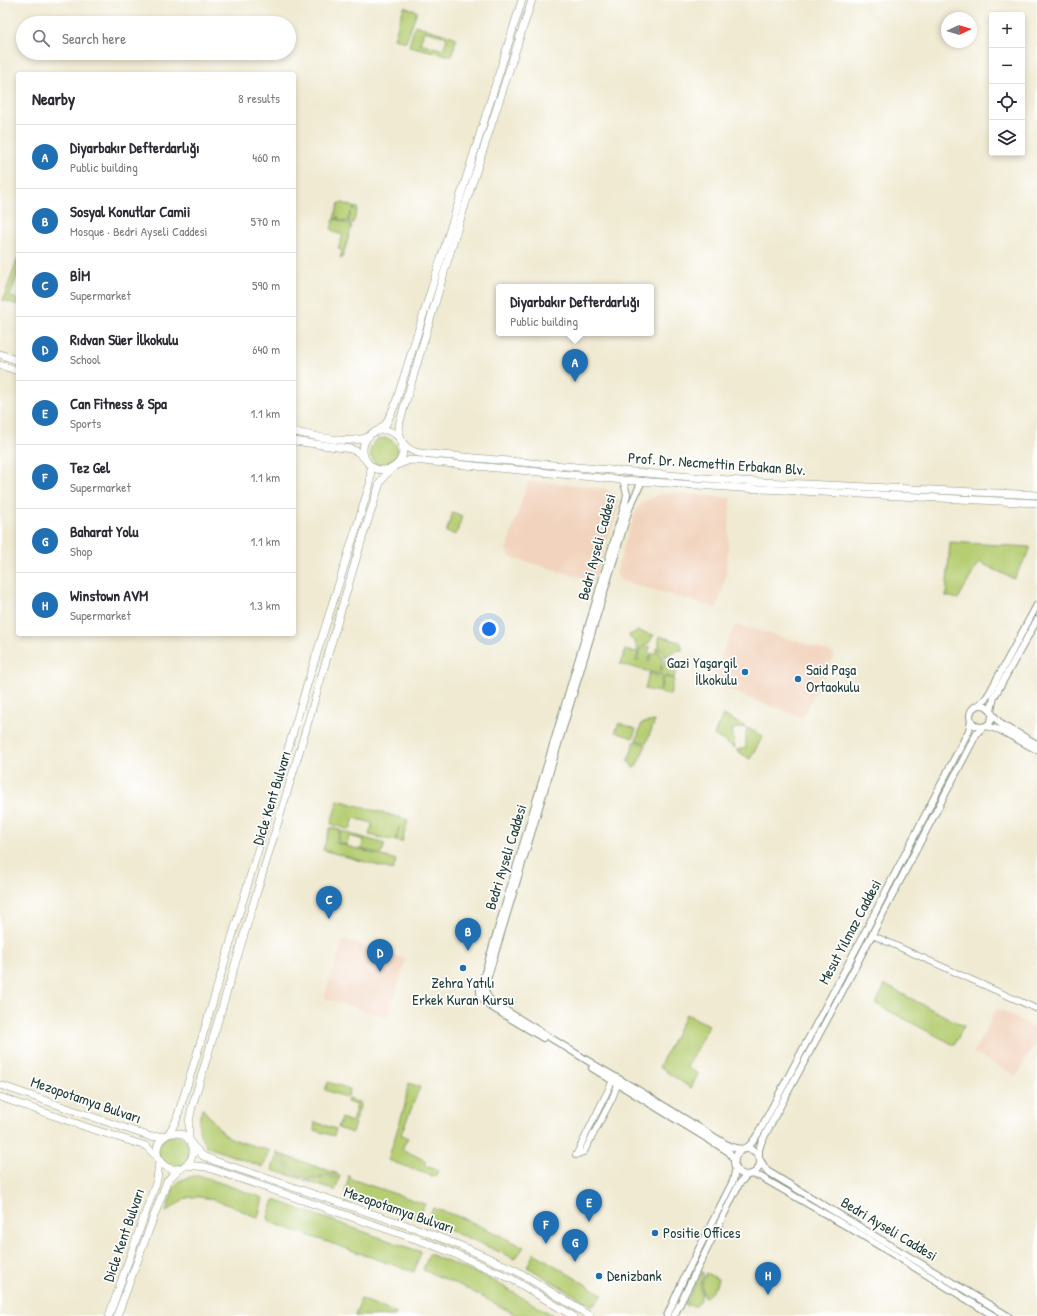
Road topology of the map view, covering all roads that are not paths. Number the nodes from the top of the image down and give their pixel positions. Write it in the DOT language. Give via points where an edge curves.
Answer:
graph roads {
  1 [pos="522,0"];
  2 [pos="532,0"];
  3 [pos="0,354"];
  4 [pos="16,359"];
  5 [pos="0,365"];
  6 [pos="16,370"];
  7 [pos="378,431"];
  8 [pos="296,432"];
  9 [pos="368,437"];
  10 [pos="401,440"];
  11 [pos="296,441"];
  12 [pos="365,459"];
  13 [pos="371,466"];
  14 [pos="394,467"];
  15 [pos="623,480"];
  16 [pos="642,481"];
  17 [pos="1037,495"];
  18 [pos="1037,503"];
  19 [pos="1037,605"];
  20 [pos="1037,620"];
  21 [pos="979,704"];
  22 [pos="992,712"];
  23 [pos="971,721"];
  24 [pos="985,726"];
  25 [pos="1037,744"];
  26 [pos="1037,750"];
  27 [pos="872,935"];
  28 [pos="1037,1008"];
  29 [pos="616,1080"];
  30 [pos="0,1084"];
  31 [pos="0,1098"];
  32 [pos="166,1135"];
  33 [pos="191,1142"];
  34 [pos="744,1149"];
  35 [pos="759,1158"];
  36 [pos="158,1159"];
  37 [pos="735,1164"];
  38 [pos="186,1165"];
  39 [pos="179,1169"];
  40 [pos="749,1174"];
  41 [pos="109,1316"];
  42 [pos="117,1316"];
  43 [pos="573,1316"];
  44 [pos="590,1316"];
  45 [pos="667,1316"];
  46 [pos="674,1316"];
  47 [pos="994,1316"];
  48 [pos="1008,1316"];
  1 -- 7 [label="main road" via="395,405 390,418"];
  2 -- 10 [label="main road" via="455,236 411,382 398,429"];
  3 -- 4 [label="main road"];
  5 -- 6 [label="main road"];
  7 -- 9 [label="main road"];
  7 -- 10 [label="main road" via="391,432"];
  8 -- 9 [label="main road" via="348,440"];
  9 -- 12 [label="main road" via="364,447"];
  10 -- 14 [label="main road" via="403,453 401,460"];
  10 -- 17 [label="main road, Prof. Dr. Necmettin Erbakan Blv." via="412,452 418,453 656,474 741,481"];
  11 -- 12 [label="main road" via="351,449"];
  12 -- 13 [label="main road"];
  13 -- 14 [label="main road" via="381,470"];
  13 -- 32 [label="main road, Dicle Kent Bulvarı" via="370,484 307,685 206,1028 176,1121"];
  14 -- 15 [label="main road, Prof. Dr. Necmettin Erbakan Blv." via="410,460"];
  14 -- 33 [label="main road, Dicle Kent Bulvarı" via="380,483 362,539 192,1107 189,1121"];
  15 -- 16 [label="main road, Prof. Dr. Necmettin Erbakan Blv."];
  15 -- 29 [label="main road, Bedri Ayseli Caddesi" via="627,494 625,504 479,993 488,1005"];
  16 -- 18 [label="main road, Prof. Dr. Necmettin Erbakan Blv."];
  16 -- 29 [label="main road, Bedri Ayseli Caddesi" via="629,509 485,987 485,992 492,1002"];
  19 -- 21 [label="main road" via="991,690"];
  20 -- 22 [label="main road" via="994,697"];
  21 -- 22 [label="main road"];
  21 -- 23 [label="main road" via="971,711"];
  22 -- 24 [label="main road" via="991,721"];
  22 -- 25 [label="main road" via="1001,724"];
  23 -- 24 [label="main road" via="976,726"];
  23 -- 34 [label="main road, Mesut Yılmaz Caddesi" via="969,730 865,932 759,1132 754,1141"];
  24 -- 26 [label="main road" via="1000,730"];
  24 -- 27 [label="main road, Mesut Yılmaz Caddesi" via="977,733"];
  27 -- 28 [label="street"];
  27 -- 35 [label="main road, Mesut Yılmaz Caddesi" via="777,1112 759,1150"];
  29 -- 29 [label="street" via="576,1155 584,1152 612,1099"];
  29 -- 34 [label="main road, Bedri Ayseli Caddesi" via="729,1146"];
  29 -- 37 [label="main road, Bedri Ayseli Caddesi" via="729,1152"];
  30 -- 32 [label="main road, Mezopotamya Bulvarı" via="150,1136"];
  31 -- 36 [label="main road, Mezopotamya Bulvarı" via="146,1146"];
  32 -- 33 [label="main road" via="180,1133"];
  32 -- 36 [label="main road" via="157,1146"];
  33 -- 38 [label="main road" via="192,1156"];
  33 -- 44 [label="main road, Mezopotamya Bulvarı" via="203,1156 215,1162 466,1248 517,1271"];
  34 -- 35 [label="main road" via="754,1151"];
  34 -- 37 [label="main road" via="737,1155"];
  35 -- 40 [label="main road" via="759,1167 754,1173"];
  35 -- 48 [label="main road, Bedri Ayseli Caddesi" via="767,1171"];
  36 -- 39 [label="main road" via="168,1168"];
  36 -- 41 [label="main road, Dicle Kent Bulvarı" via="157,1180"];
  37 -- 40 [label="main road" via="740,1172"];
  37 -- 45 [label="main road" via="734,1181"];
  38 -- 39 [label="main road"];
  38 -- 43 [label="main road, Mezopotamya Bulvarı" via="206,1167 444,1249 512,1279"];
  39 -- 42 [label="main road, Dicle Kent Bulvarı" via="167,1181"];
  40 -- 46 [label="main road" via="739,1184"];
  40 -- 47 [label="main road, Bedri Ayseli Caddesi" via="761,1177 860,1234"];
}
